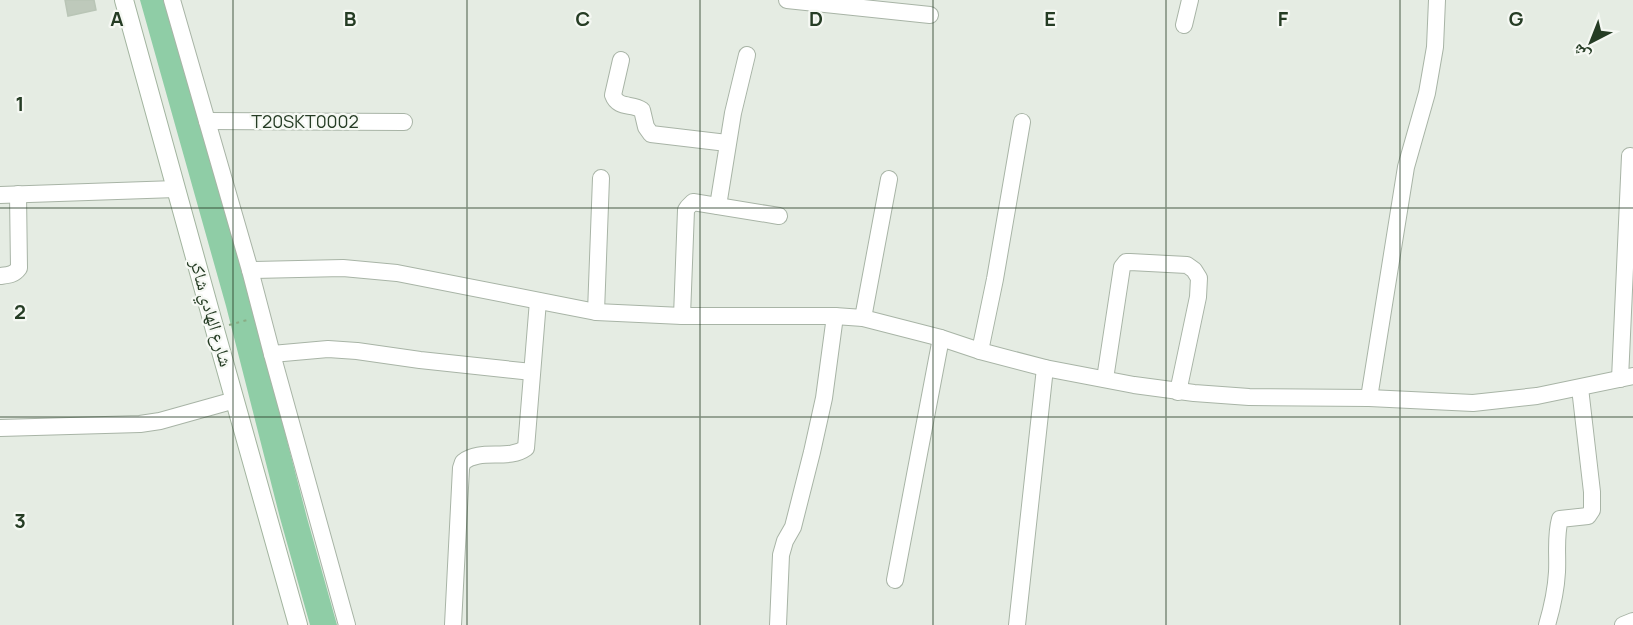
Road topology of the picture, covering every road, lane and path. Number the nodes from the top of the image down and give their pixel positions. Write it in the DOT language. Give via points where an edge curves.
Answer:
graph roads {
  1 [pos="124,0"];
  2 [pos="172,0"];
  3 [pos="787,0"];
  4 [pos="1190,0"];
  5 [pos="1437,0"];
  6 [pos="816,2"];
  7 [pos="930,15"];
  8 [pos="1184,25"];
  9 [pos="747,55"];
  10 [pos="621,60"];
  11 [pos="207,121"];
  12 [pos="404,122"];
  13 [pos="1022,122"];
  14 [pos="727,143"];
  15 [pos="1630,156"];
  16 [pos="601,178"];
  17 [pos="890,178"];
  18 [pos="176,189"];
  19 [pos="18,194"];
  20 [pos="0,195"];
  21 [pos="718,206"];
  22 [pos="779,216"];
  23 [pos="250,270"];
  24 [pos="0,276"];
  25 [pos="538,302"];
  26 [pos="596,312"];
  27 [pos="261,316"];
  28 [pos="682,316"];
  29 [pos="835,316"];
  30 [pos="863,318"];
  31 [pos="215,330"];
  32 [pos="941,338"];
  33 [pos="981,351"];
  34 [pos="272,354"];
  35 [pos="1045,368"];
  36 [pos="532,372"];
  37 [pos="1626,377"];
  38 [pos="1105,380"];
  39 [pos="1580,388"];
  40 [pos="1178,392"];
  41 [pos="1370,398"];
  42 [pos="235,400"];
  43 [pos="0,428"];
  44 [pos="895,580"];
  45 [pos="1633,621"];
  46 [pos="298,625"];
  47 [pos="347,625"];
  48 [pos="453,625"];
  49 [pos="778,625"];
  50 [pos="1017,625"];
  51 [pos="1547,625"];
  52 [pos="1623,625"];
  1 -- 18 [label="main road, شارع الهادي شاكر"];
  2 -- 11 [label="street"];
  3 -- 6 [label="street"];
  4 -- 8 [label="street"];
  5 -- 41 [label="street" via="1435,47 1427,93 1406,167"];
  6 -- 7 [label="street"];
  9 -- 14 [label="street"];
  10 -- 14 [label="street" via="614,99 621,105 642,110 651,134"];
  11 -- 12 [label="street, T20SKT0002"];
  11 -- 23 [label="street"];
  13 -- 33 [label="street"];
  14 -- 21 [label="street"];
  15 -- 37 [label="street"];
  16 -- 26 [label="street"];
  17 -- 30 [label="street"];
  18 -- 19 [label="street"];
  18 -- 31 [label="main road, شارع الهادي شاكر"];
  19 -- 20 [label="street"];
  19 -- 24 [label="street" via="20,263 16,272"];
  21 -- 22 [label="street"];
  21 -- 28 [label="street" via="693,202 686,210"];
  23 -- 25 [label="street" via="343,268 397,273"];
  23 -- 27 [label="street"];
  25 -- 26 [label="street"];
  25 -- 36 [label="street"];
  26 -- 28 [label="street"];
  27 -- 31 [label="path"];
  27 -- 34 [label="street"];
  28 -- 29 [label="street"];
  29 -- 30 [label="street"];
  29 -- 49 [label="street" via="824,398 793,527 782,555"];
  30 -- 32 [label="street"];
  31 -- 42 [label="main road, شارع الهادي شاكر"];
  32 -- 33 [label="street"];
  32 -- 44 [label="street"];
  33 -- 35 [label="street"];
  34 -- 36 [label="street" via="328,349 357,351"];
  34 -- 47 [label="street"];
  35 -- 38 [label="street"];
  35 -- 50 [label="street"];
  36 -- 48 [label="street" via="526,448 472,456 461,468"];
  37 -- 39 [label="street"];
  38 -- 40 [label="street"];
  38 -- 40 [label="street" via="1122,267 1126,262 1187,265 1199,278 1198,297"];
  39 -- 41 [label="street" via="1473,403"];
  39 -- 51 [label="street" via="1592,510 1588,516 1560,519 1557,573"];
  40 -- 41 [label="street"];
  42 -- 43 [label="street" via="140,424"];
  42 -- 46 [label="main road, شارع الهادي شاكر"];
  45 -- 52 [label="street"];
}
